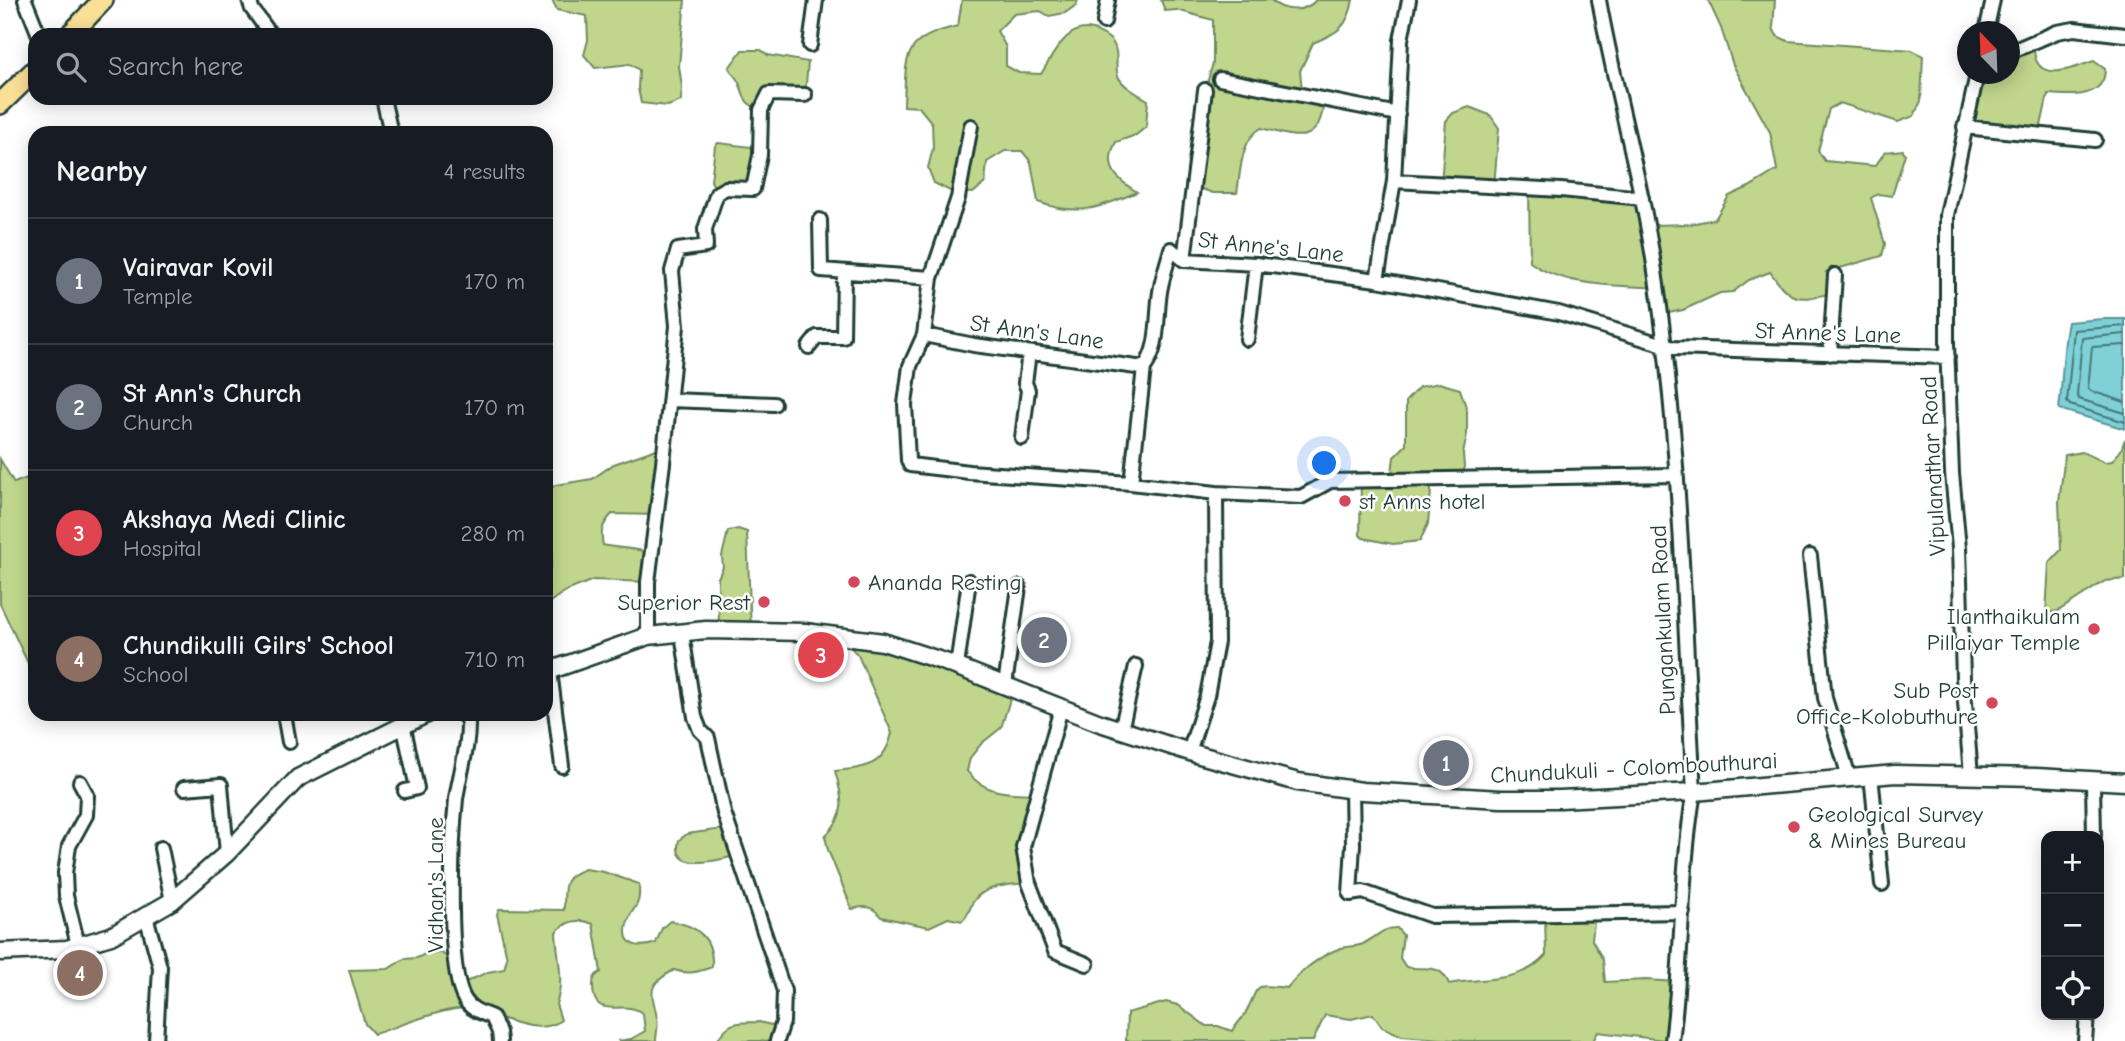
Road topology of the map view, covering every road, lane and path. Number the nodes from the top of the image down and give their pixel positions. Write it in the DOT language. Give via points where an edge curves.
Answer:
graph roads {
  1 [pos="25,0"];
  2 [pos="103,0"];
  3 [pos="249,0"];
  4 [pos="816,0"];
  5 [pos="1108,0"];
  6 [pos="1409,0"];
  7 [pos="1599,0"];
  8 [pos="1993,0"];
  9 [pos="1988,21"];
  10 [pos="1104,22"];
  11 [pos="36,28"];
  12 [pos="77,28"];
  13 [pos="266,28"];
  14 [pos="2125,35"];
  15 [pos="810,45"];
  16 [pos="2020,48"];
  17 [pos="28,77"];
  18 [pos="1220,79"];
  19 [pos="1975,84"];
  20 [pos="1205,90"];
  21 [pos="805,95"];
  22 [pos="0,104"];
  23 [pos="385,105"];
  24 [pos="1398,114"];
  25 [pos="389,126"];
  26 [pos="971,127"];
  27 [pos="1964,127"];
  28 [pos="2095,140"];
  29 [pos="1394,181"];
  30 [pos="1642,198"];
  31 [pos="820,220"];
  32 [pos="1184,260"];
  33 [pos="1256,264"];
  34 [pos="844,272"];
  35 [pos="1835,275"];
  36 [pos="931,278"];
  37 [pos="1377,280"];
  38 [pos="924,335"];
  39 [pos="1247,339"];
  40 [pos="1665,346"];
  41 [pos="809,347"];
  42 [pos="1029,354"];
  43 [pos="1830,354"];
  44 [pos="1948,357"];
  45 [pos="1144,368"];
  46 [pos="670,400"];
  47 [pos="774,404"];
  48 [pos="1022,438"];
  49 [pos="1676,475"];
  50 [pos="1131,483"];
  51 [pos="1216,494"];
  52 [pos="1810,556"];
  53 [pos="969,581"];
  54 [pos="1019,587"];
  55 [pos="682,634"];
  56 [pos="648,636"];
  57 [pos="957,666"];
  58 [pos="1136,666"];
  59 [pos="553,670"];
  60 [pos="1005,685"];
  61 [pos="553,706"];
  62 [pos="1061,708"];
  63 [pos="285,721"];
  64 [pos="410,721"];
  65 [pos="468,721"];
  66 [pos="403,724"];
  67 [pos="1121,730"];
  68 [pos="289,742"];
  69 [pos="1189,752"];
  70 [pos="562,766"];
  71 [pos="1871,775"];
  72 [pos="1971,775"];
  73 [pos="1849,777"];
  74 [pos="80,782"];
  75 [pos="2093,782"];
  76 [pos="2125,782"];
  77 [pos="184,788"];
  78 [pos="1352,789"];
  79 [pos="405,791"];
  80 [pos="1694,792"];
  81 [pos="2094,831"];
  82 [pos="161,848"];
  83 [pos="228,853"];
  84 [pos="1882,884"];
  85 [pos="172,901"];
  86 [pos="1683,912"];
  87 [pos="146,916"];
  88 [pos="78,945"];
  89 [pos="0,952"];
  90 [pos="1087,964"];
  91 [pos="2087,1020"];
  92 [pos="156,1041"];
  93 [pos="500,1041"];
  94 [pos="777,1041"];
  95 [pos="1672,1041"];
  96 [pos="2085,1041"];
  1 -- 11 [label="street"];
  2 -- 12 [label="highway"];
  3 -- 13 [label="street"];
  4 -- 15 [label="street"];
  5 -- 10 [label="street"];
  6 -- 24 [label="street" via="1401,40"];
  7 -- 30 [label="street, Pungankulam Road"];
  8 -- 9 [label="street"];
  14 -- 16 [label="street" via="2074,29"];
  17 -- 22 [label="highway"];
  18 -- 24 [label="street"];
  19 -- 27 [label="street, Vipulanathar Road"];
  20 -- 32 [label="street"];
  21 -- 46 [label="street" via="769,94 761,110 760,155 753,189 726,188 717,193 705,229 706,246 677,250 671,271 677,326"];
  23 -- 25 [label="street"];
  24 -- 29 [label="street"];
  26 -- 36 [label="street" via="958,198"];
  27 -- 28 [label="street"];
  27 -- 44 [label="street, Vipulanathar Road" via="1947,215"];
  29 -- 30 [label="street"];
  29 -- 37 [label="street"];
  30 -- 40 [label="street, Pungankulam Road"];
  31 -- 34 [label="street" via="821,270"];
  32 -- 33 [label="street, St Anne's Lane"];
  32 -- 45 [label="street, St Anne's Lane" via="1171,250 1160,290 1154,343"];
  33 -- 37 [label="street, St Anne's Lane"];
  33 -- 39 [label="street"];
  34 -- 36 [label="street"];
  34 -- 41 [label="street" via="843,337 817,337"];
  35 -- 43 [label="street"];
  36 -- 38 [label="street"];
  37 -- 40 [label="street, St Anne's Lane" via="1559,313"];
  38 -- 42 [label="street, St Ann's Lane"];
  38 -- 50 [label="street" via="911,366 905,404 910,465"];
  40 -- 43 [label="street, St Anne's Lane"];
  40 -- 49 [label="street, Pungankulam Road"];
  42 -- 45 [label="street, St Ann's Lane"];
  42 -- 48 [label="street"];
  43 -- 44 [label="street, St Anne's Lane"];
  44 -- 72 [label="street, Vipulanathar Road"];
  45 -- 50 [label="street, St Anne's Lane"];
  46 -- 47 [label="street"];
  46 -- 56 [label="street" via="648,582"];
  49 -- 51 [label="street" via="1330,481 1301,496"];
  49 -- 80 [label="street, Pungankulam Road"];
  50 -- 51 [label="street"];
  51 -- 69 [label="street" via="1217,642 1207,696"];
  52 -- 73 [label="street" via="1825,698"];
  53 -- 57 [label="street"];
  54 -- 60 [label="street"];
  55 -- 56 [label="main road, Chundukuli - Colombouthurai"];
  55 -- 57 [label="main road, Chundukuli - Colombouthurai" via="706,630 805,632 883,642"];
  55 -- 94 [label="street" via="695,717 708,738 724,813 784,991"];
  56 -- 59 [label="main road, Chundukuli - Colombouthurai"];
  57 -- 60 [label="main road, Chundukuli - Colombouthurai"];
  58 -- 67 [label="street"];
  60 -- 62 [label="main road, Chundukuli - Colombouthurai"];
  61 -- 70 [label="street"];
  62 -- 67 [label="main road, Chundukuli - Colombouthurai"];
  62 -- 90 [label="street" via="1023,847 1029,883 1055,951"];
  63 -- 68 [label="street"];
  64 -- 66 [label="main road"];
  65 -- 93 [label="street, Vidhan's Lane" via="456,799 452,888 456,980 473,1009 492,1017"];
  66 -- 79 [label="street" via="417,788"];
  66 -- 83 [label="main road" via="298,778"];
  67 -- 69 [label="main road, Chundukuli - Colombouthurai"];
  69 -- 78 [label="main road, Chundukuli - Colombouthurai" via="1298,782"];
  71 -- 72 [label="main road, Chundukuli - Colombouthurai"];
  71 -- 73 [label="main road, Chundukuli - Colombouthurai"];
  71 -- 84 [label="street"];
  72 -- 75 [label="main road, Chundukuli - Colombouthurai"];
  73 -- 80 [label="main road, Chundukuli - Colombouthurai"];
  74 -- 88 [label="street" via="87,795 86,815 69,846 65,873"];
  75 -- 76 [label="main road, Chundukuli - Colombouthurai"];
  75 -- 81 [label="street"];
  77 -- 83 [label="street" via="221,785"];
  78 -- 80 [label="main road, Chundukuli - Colombouthurai" via="1501,799"];
  78 -- 86 [label="street" via="1350,894 1363,892 1432,916"];
  80 -- 86 [label="street, Pungankulam Road"];
  82 -- 85 [label="street"];
  83 -- 85 [label="main road"];
  85 -- 87 [label="main road"];
  86 -- 95 [label="street, Pungankulam Road"];
  87 -- 88 [label="main road" via="111,936"];
  87 -- 92 [label="street" via="160,967"];
  88 -- 89 [label="main road"];
  91 -- 96 [label="street"];
}
